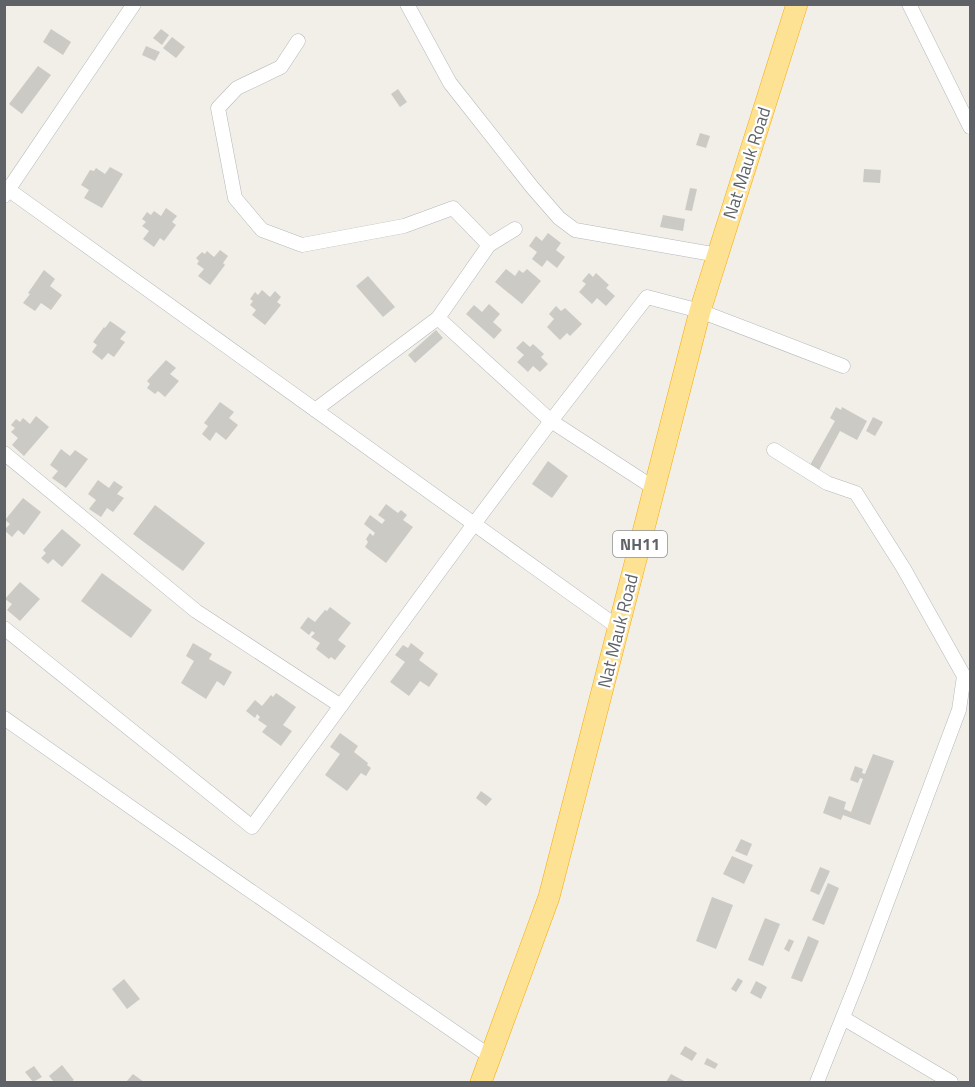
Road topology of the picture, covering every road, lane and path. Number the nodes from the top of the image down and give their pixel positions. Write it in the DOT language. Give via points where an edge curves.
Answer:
graph roads {
  1 [pos="134,4"];
  2 [pos="407,4"];
  3 [pos="797,4"];
  4 [pos="909,4"];
  5 [pos="298,41"];
  6 [pos="970,127"];
  7 [pos="7,193"];
  8 [pos="515,230"];
  9 [pos="488,244"];
  10 [pos="718,255"];
  11 [pos="700,311"];
  12 [pos="438,318"];
  13 [pos="843,366"];
  14 [pos="315,410"];
  15 [pos="551,421"];
  16 [pos="774,450"];
  17 [pos="4,453"];
  18 [pos="654,488"];
  19 [pos="474,524"];
  20 [pos="4,627"];
  21 [pos="619,628"];
  22 [pos="341,706"];
  23 [pos="4,718"];
  24 [pos="843,1018"];
  25 [pos="491,1057"];
  26 [pos="481,1083"];
  27 [pos="817,1083"];
  28 [pos="951,1083"];
  1 -- 7 [label="street"];
  2 -- 10 [label="street" via="450,83 559,218 575,230"];
  3 -- 10 [label="highway, Nat Mauk Road / NH11"];
  4 -- 6 [label="street"];
  5 -- 9 [label="street" via="281,67 237,88 218,108 235,198 262,230 302,245 404,226 453,208"];
  7 -- 14 [label="street"];
  8 -- 12 [label="street" via="489,245"];
  10 -- 11 [label="highway, Nat Mauk Road / NH11"];
  11 -- 13 [label="street"];
  11 -- 15 [label="street" via="647,297"];
  11 -- 18 [label="highway, Nat Mauk Road / NH11"];
  12 -- 14 [label="street"];
  12 -- 15 [label="street"];
  14 -- 19 [label="street"];
  15 -- 18 [label="street"];
  15 -- 19 [label="street"];
  16 -- 24 [label="street" via="827,483 856,493 964,676 959,710"];
  17 -- 22 [label="street" via="196,611"];
  18 -- 21 [label="highway, Nat Mauk Road / NH11"];
  19 -- 21 [label="street"];
  19 -- 22 [label="street"];
  20 -- 22 [label="street" via="252,827"];
  21 -- 25 [label="highway, Nat Mauk Road / NH11" via="549,897"];
  23 -- 25 [label="street"];
  24 -- 27 [label="street"];
  24 -- 28 [label="street"];
  25 -- 26 [label="highway, Nat Mauk Road / NH11"];
}
